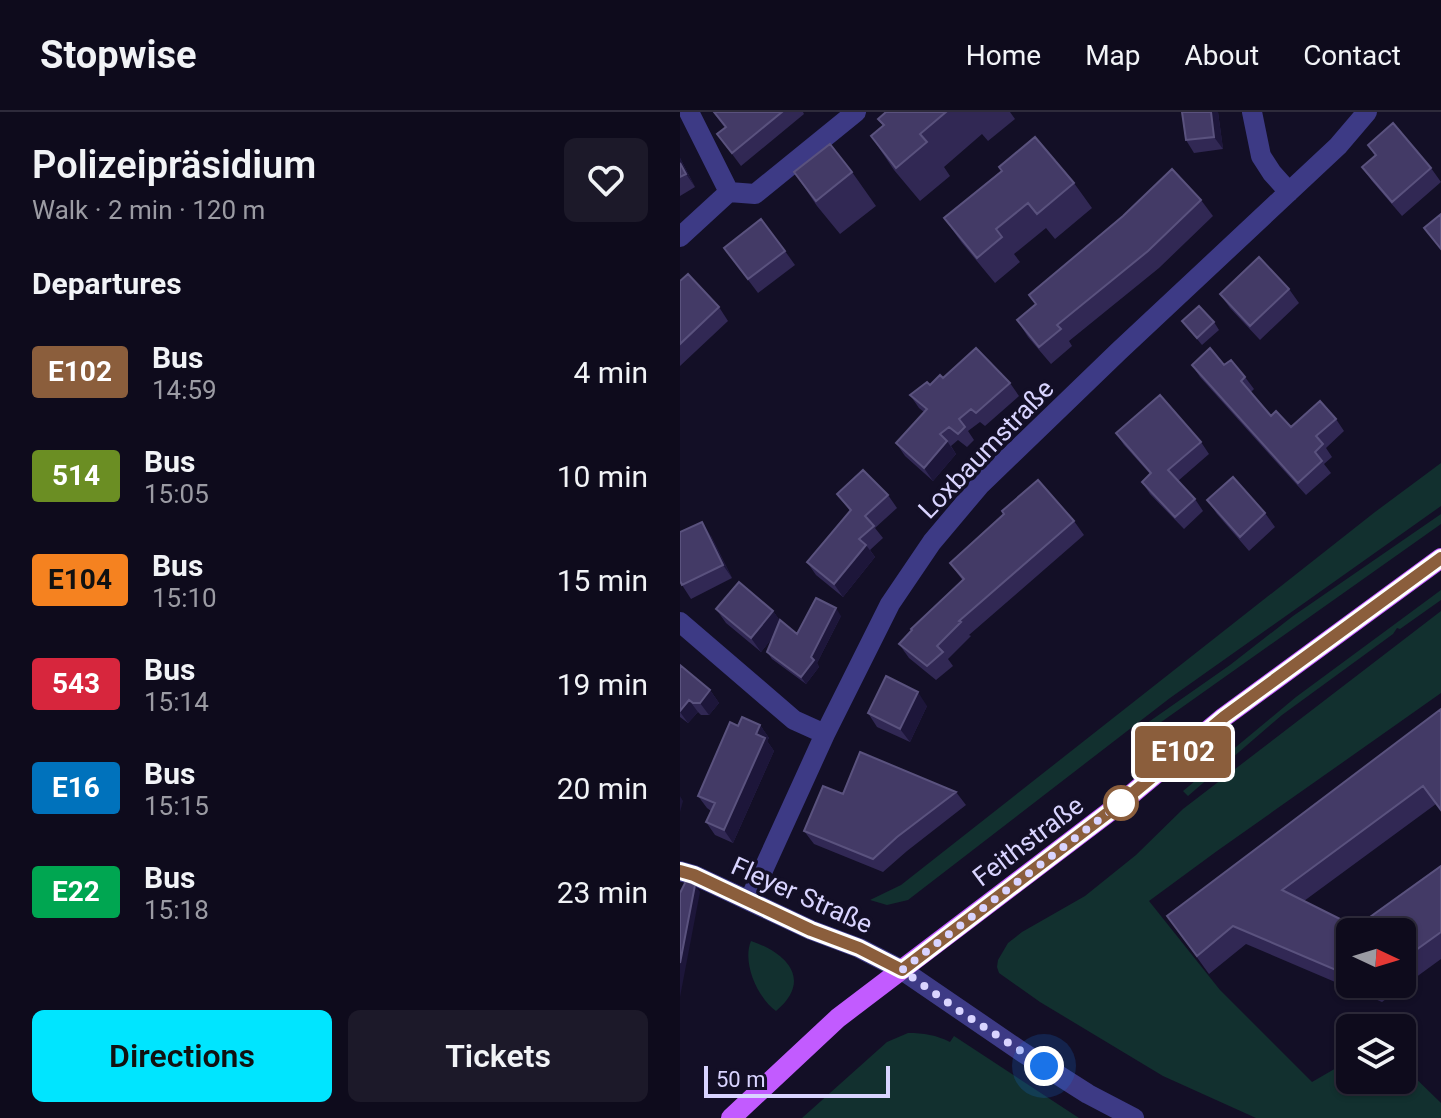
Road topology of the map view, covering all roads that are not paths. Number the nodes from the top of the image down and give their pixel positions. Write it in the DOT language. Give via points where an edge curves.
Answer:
graph roads {
  1 [pos="689,112"];
  2 [pos="856,112"];
  3 [pos="1252,112"];
  4 [pos="1367,112"];
  5 [pos="729,192"];
  6 [pos="1289,192"];
  7 [pos="680,237"];
  8 [pos="1441,558"];
  9 [pos="680,622"];
  10 [pos="825,734"];
  11 [pos="680,871"];
  12 [pos="749,901"];
  13 [pos="902,970"];
  14 [pos="731,1118"];
  15 [pos="1134,1118"];
  1 -- 5 [label="street"];
  2 -- 5 [label="street" via="755,194"];
  3 -- 6 [label="street" via="1261,156"];
  4 -- 6 [label="street, Loxbaumstraße"];
  5 -- 7 [label="street"];
  6 -- 10 [label="street, Loxbaumstraße" via="980,485 890,604"];
  8 -- 13 [label="main road, Feithstraße" via="1224,717"];
  9 -- 10 [label="street" via="794,720"];
  10 -- 12 [label="street, Loxbaumstraße"];
  11 -- 12 [label="street, Fleyer Straße"];
  12 -- 13 [label="street, Fleyer Straße"];
  13 -- 14 [label="main road, Feithstraße" via="838,1018"];
  13 -- 15 [label="street, Fleyer Straße" via="1022,1052"];
}
